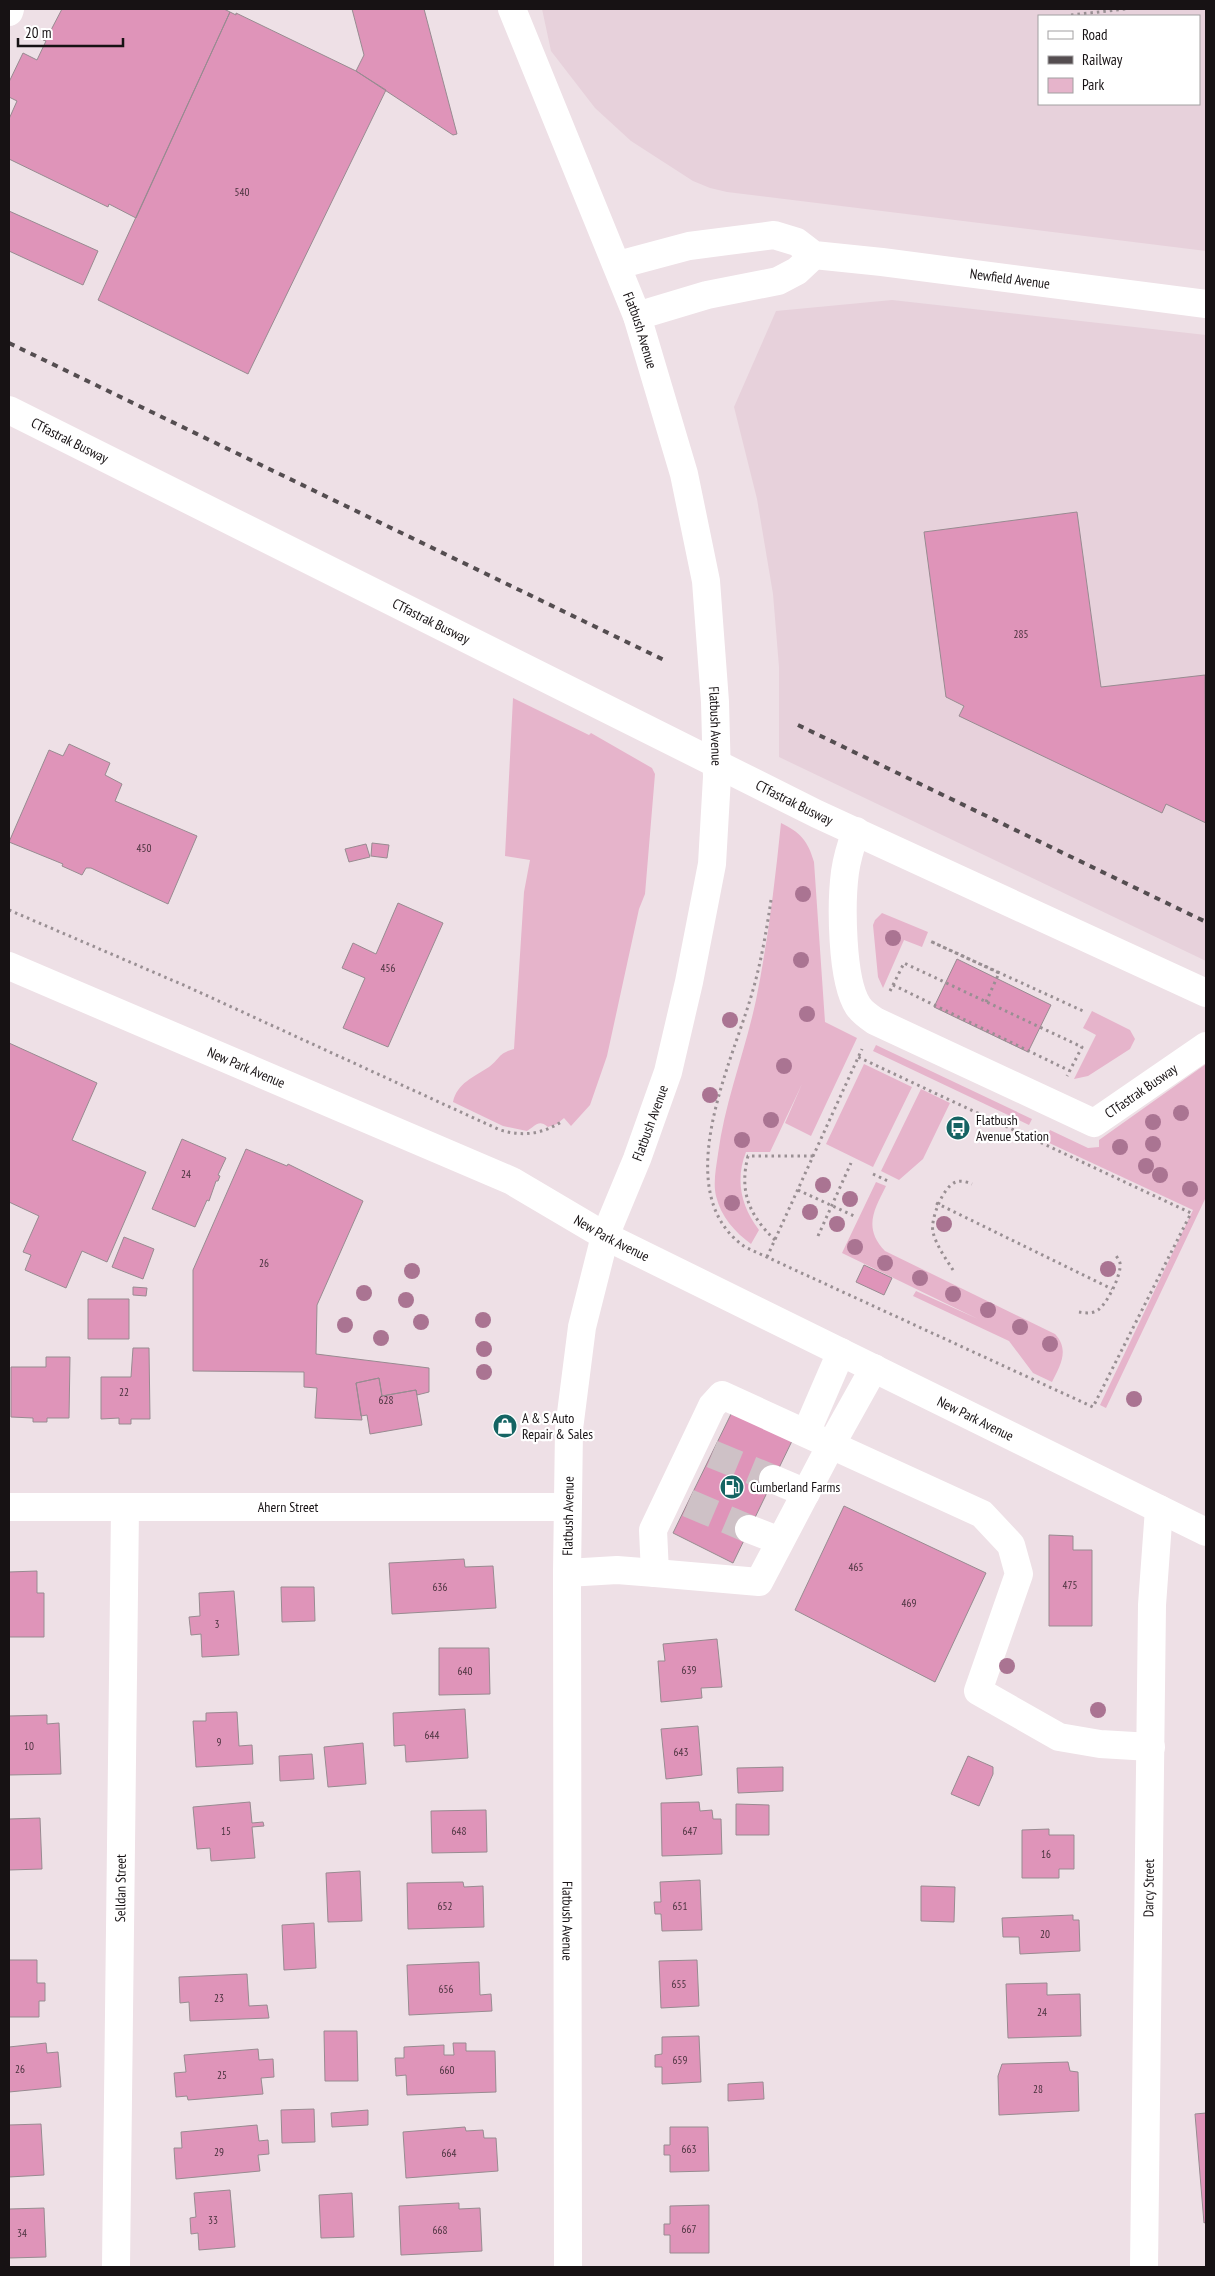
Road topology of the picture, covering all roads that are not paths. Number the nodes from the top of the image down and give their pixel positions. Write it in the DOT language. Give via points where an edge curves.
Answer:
graph roads {
  1 [pos="512,9"];
  2 [pos="814,255"];
  3 [pos="618,265"];
  4 [pos="1206,304"];
  5 [pos="637,316"];
  6 [pos="9,410"];
  7 [pos="856,831"];
  8 [pos="9,966"];
  9 [pos="1206,993"];
  10 [pos="1206,1046"];
  11 [pos="605,1236"];
  12 [pos="841,1352"];
  13 [pos="874,1368"];
  14 [pos="806,1433"];
  15 [pos="831,1445"];
  16 [pos="773,1479"];
  17 [pos="806,1493"];
  18 [pos="9,1508"];
  19 [pos="125,1508"];
  20 [pos="567,1508"];
  21 [pos="1159,1509"];
  22 [pos="749,1528"];
  23 [pos="1206,1532"];
  24 [pos="780,1541"];
  25 [pos="567,1573"];
  26 [pos="655,1573"];
  27 [pos="1151,1747"];
  28 [pos="116,2267"];
  29 [pos="568,2267"];
  30 [pos="1144,2267"];
  1 -- 3 [label="street, Flatbush Avenue"];
  2 -- 3 [label="street, Newfield Avenue" via="797,242 774,235 690,246"];
  2 -- 4 [label="street, Newfield Avenue"];
  2 -- 5 [label="street" via="797,271 778,281 707,296"];
  3 -- 5 [label="street, Flatbush Avenue"];
  5 -- 11 [label="street, Flatbush Avenue" via="684,474 706,581 717,777 712,864 668,1072"];
  6 -- 7 [label="street, CTfastrak Busway"];
  7 -- 9 [label="street, CTfastrak Busway"];
  7 -- 10 [label="street, CTfastrak Busway" via="845,874 845,959 853,997 875,1021 1094,1123"];
  8 -- 11 [label="street, New Park Avenue" via="512,1181"];
  11 -- 12 [label="street, New Park Avenue"];
  11 -- 20 [label="street, Flatbush Avenue" via="582,1327 569,1429"];
  12 -- 13 [label="street, New Park Avenue"];
  12 -- 14 [label="street"];
  13 -- 15 [label="street"];
  13 -- 21 [label="street, New Park Avenue"];
  14 -- 15 [label="street"];
  14 -- 26 [label="street" via="722,1395 712,1406 702,1449 678,1499 653,1530"];
  15 -- 17 [label="street"];
  15 -- 27 [label="street" via="982,1514 1011,1545 1019,1574 978,1690 1059,1737 1100,1744"];
  16 -- 17 [label="street"];
  17 -- 24 [label="street"];
  18 -- 19 [label="street, Ahern Street"];
  19 -- 20 [label="street, Ahern Street"];
  19 -- 28 [label="street, Selldan Street"];
  20 -- 25 [label="street, Flatbush Avenue"];
  21 -- 23 [label="street, New Park Avenue"];
  21 -- 27 [label="street, Darcy Street" via="1152,1605"];
  22 -- 24 [label="street"];
  24 -- 26 [label="street" via="759,1582"];
  25 -- 26 [label="street" via="617,1570"];
  25 -- 29 [label="street, Flatbush Avenue"];
  27 -- 30 [label="street, Darcy Street"];
}
